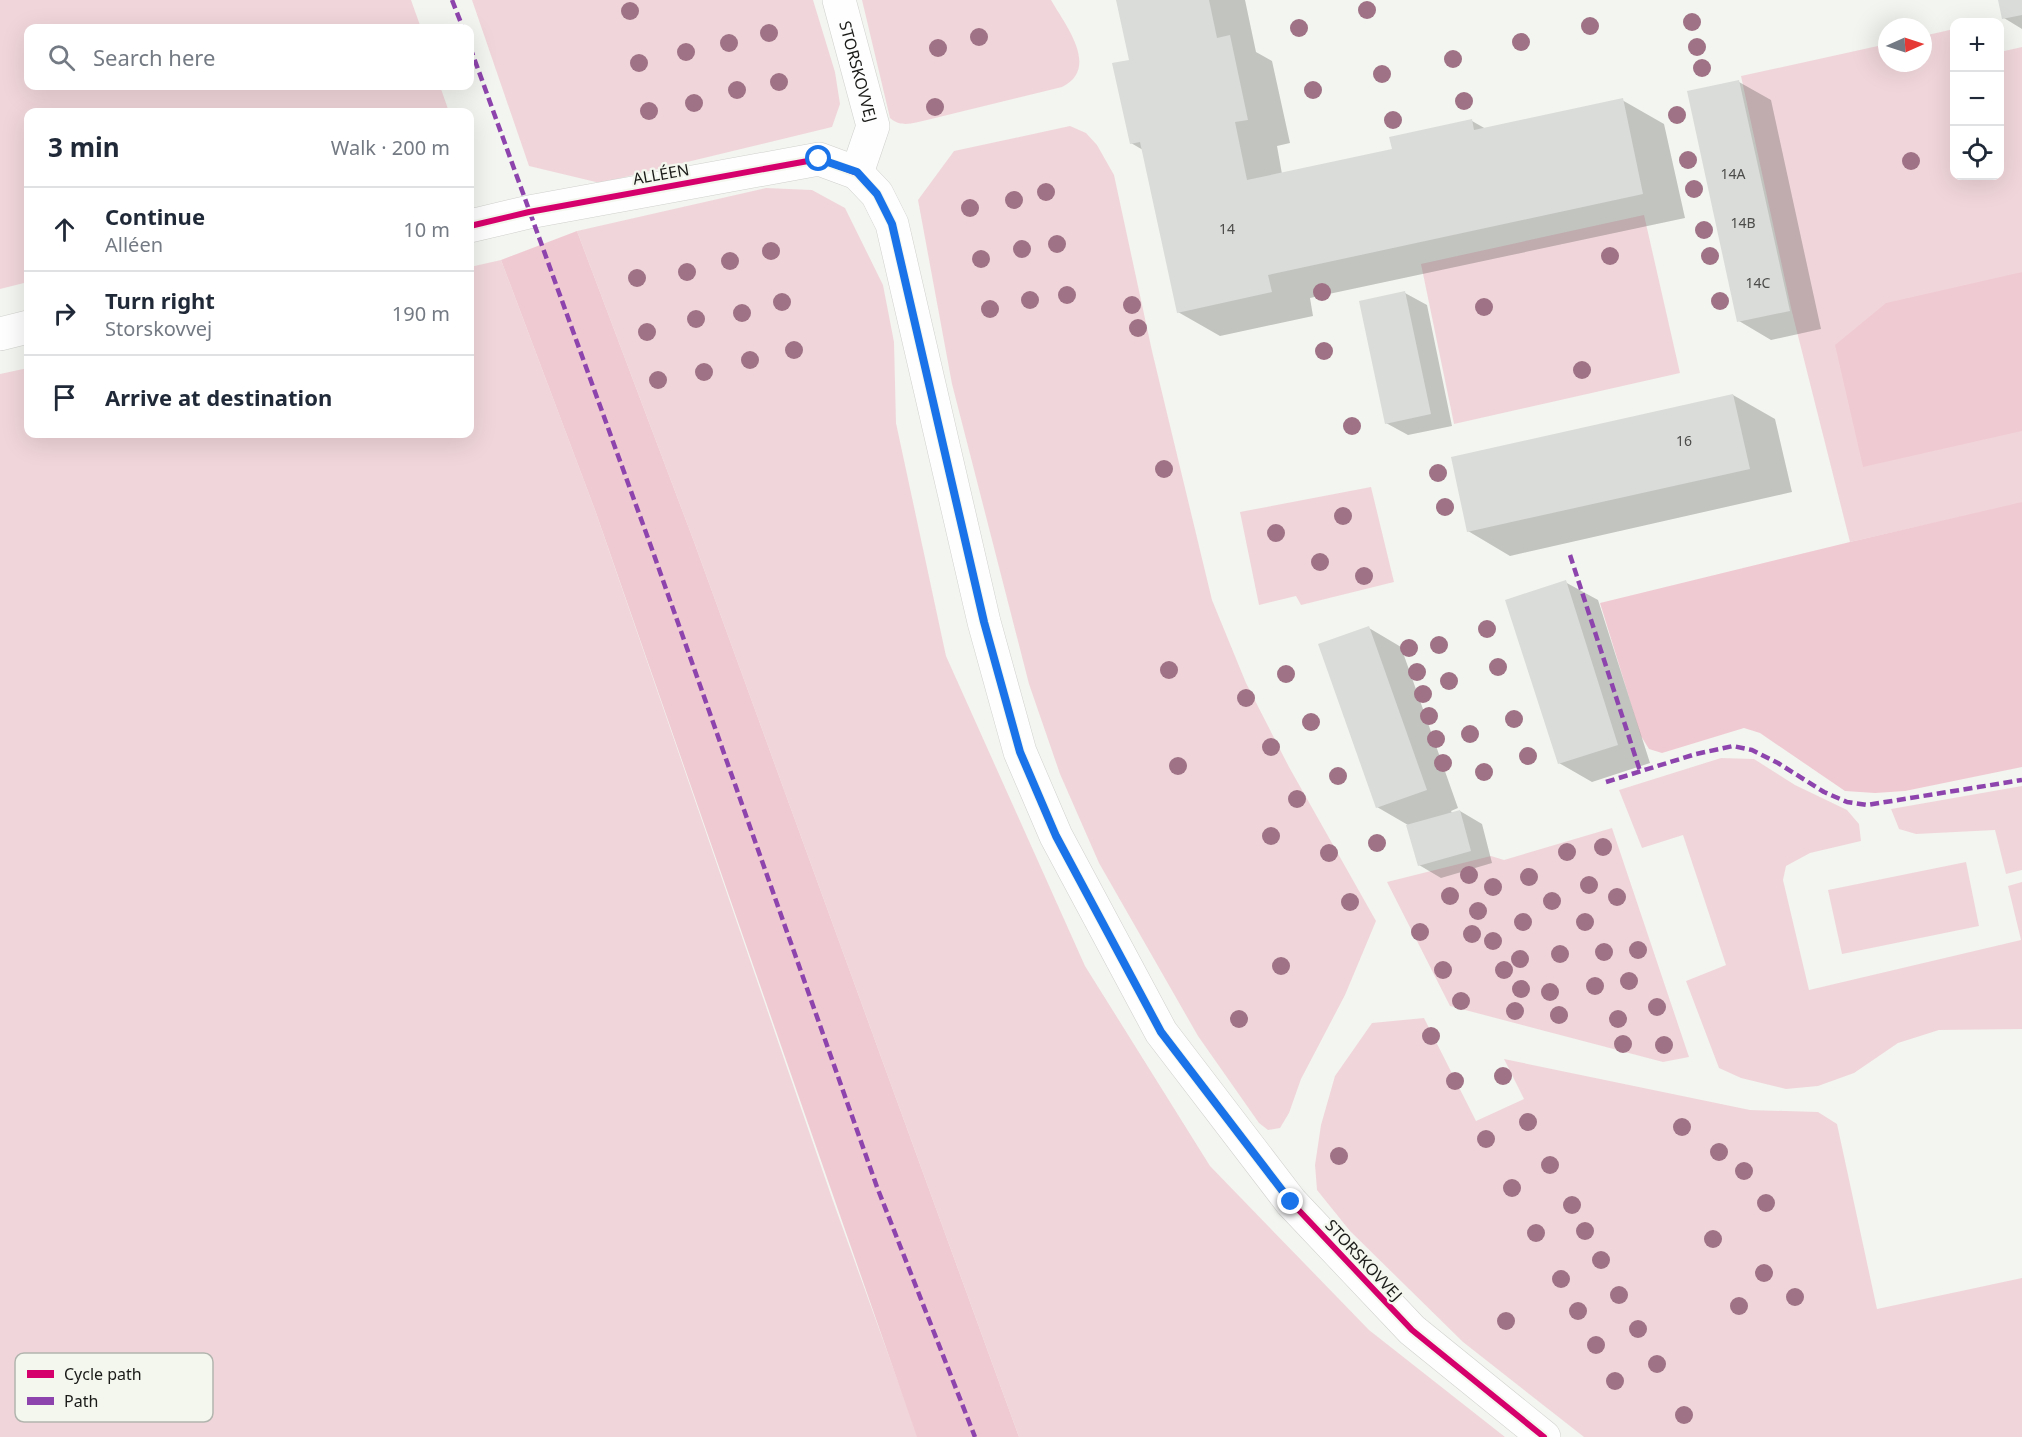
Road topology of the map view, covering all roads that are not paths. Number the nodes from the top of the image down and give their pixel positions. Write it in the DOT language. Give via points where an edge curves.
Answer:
graph roads {
  1 [pos="840,0"];
  2 [pos="857,172"];
  3 [pos="474,225"];
  4 [pos="24,328"];
  5 [pos="0,334"];
  6 [pos="1544,1437"];
  1 -- 2 [label="street, STORSKOVVEJ" via="873,126"];
  2 -- 3 [label="street, ALLÉEN" via="819,159"];
  2 -- 6 [label="street, STORSKOVVEJ" via="877,194 892,224 984,622 1020,752 1056,836 1161,1032 1299,1211 1412,1330"];
  4 -- 5 [label="street"];
}
